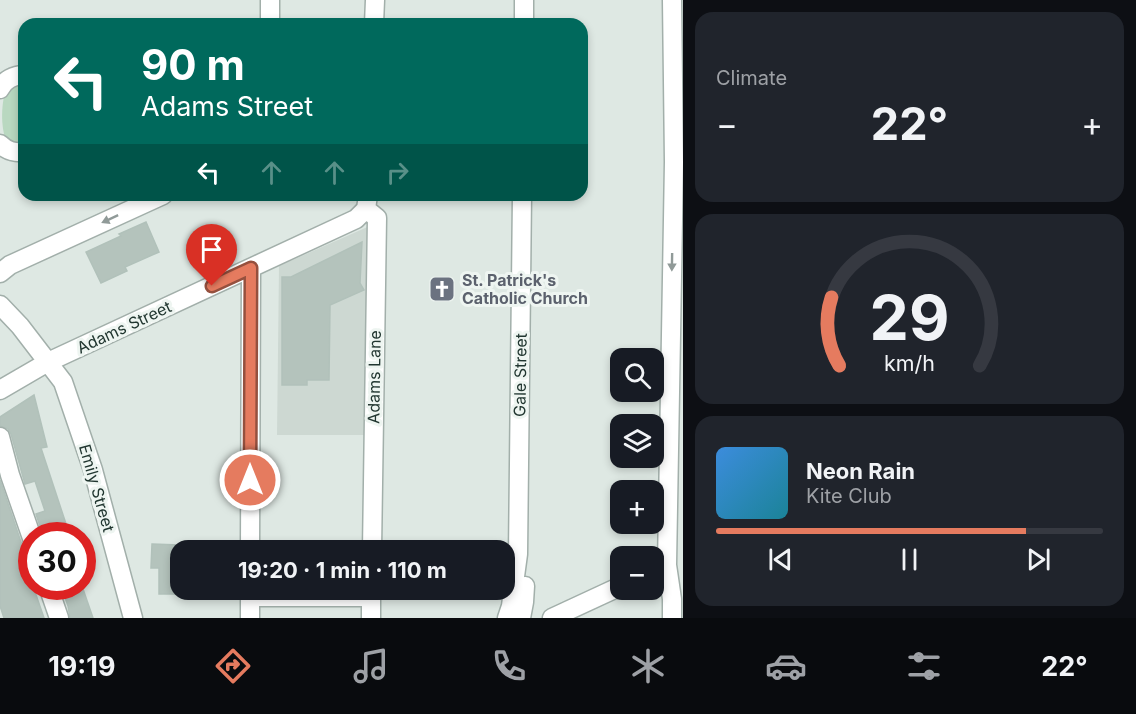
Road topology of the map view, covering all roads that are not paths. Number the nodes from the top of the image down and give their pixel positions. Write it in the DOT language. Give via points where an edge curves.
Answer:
graph roads {
  1 [pos="270,0"];
  2 [pos="375,0"];
  3 [pos="524,0"];
  4 [pos="672,0"];
  5 [pos="270,18"];
  6 [pos="374,18"];
  7 [pos="524,18"];
  8 [pos="18,75"];
  9 [pos="0,89"];
  10 [pos="0,144"];
  11 [pos="18,152"];
  12 [pos="678,162"];
  13 [pos="150,201"];
  14 [pos="522,201"];
  15 [pos="367,202"];
  16 [pos="251,268"];
  17 [pos="0,273"];
  18 [pos="0,305"];
  19 [pos="48,362"];
  20 [pos="0,390"];
  21 [pos="0,437"];
  22 [pos="26,522"];
  23 [pos="250,540"];
  24 [pos="372,540"];
  25 [pos="662,546"];
  26 [pos="518,554"];
  27 [pos="664,576"];
  28 [pos="610,591"];
  29 [pos="53,600"];
  30 [pos="250,600"];
  31 [pos="371,600"];
  32 [pos="59,618"];
  33 [pos="134,618"];
  34 [pos="250,618"];
  35 [pos="371,618"];
  36 [pos="507,618"];
  37 [pos="521,618"];
  38 [pos="552,618"];
  39 [pos="672,618"];
  1 -- 5 [label="street"];
  2 -- 6 [label="street"];
  3 -- 7 [label="street"];
  4 -- 12 [label="street"];
  8 -- 9 [label="street"];
  10 -- 11 [label="street"];
  12 -- 25 [label="street, one-way"];
  13 -- 17 [label="street, one-way"];
  14 -- 26 [label="street, Gale Street"];
  15 -- 16 [label="street, Adams Street" via="356,219"];
  15 -- 24 [label="street, Adams Lane" via="377,218"];
  16 -- 19 [label="street, Adams Street"];
  16 -- 23 [label="street"];
  18 -- 19 [label="street, Emily Street"];
  19 -- 20 [label="street, Adams Street"];
  19 -- 33 [label="street, Emily Street" via="63,382 74,413"];
  21 -- 22 [label="street"];
  26 -- 36 [label="street, Gale Street"];
  26 -- 37 [label="street, Gale Street" via="525,587"];
  27 -- 39 [label="street" via="672,599"];
  28 -- 38 [label="street"];
  29 -- 32 [label="street"];
  30 -- 34 [label="street"];
  31 -- 35 [label="street"];
}
